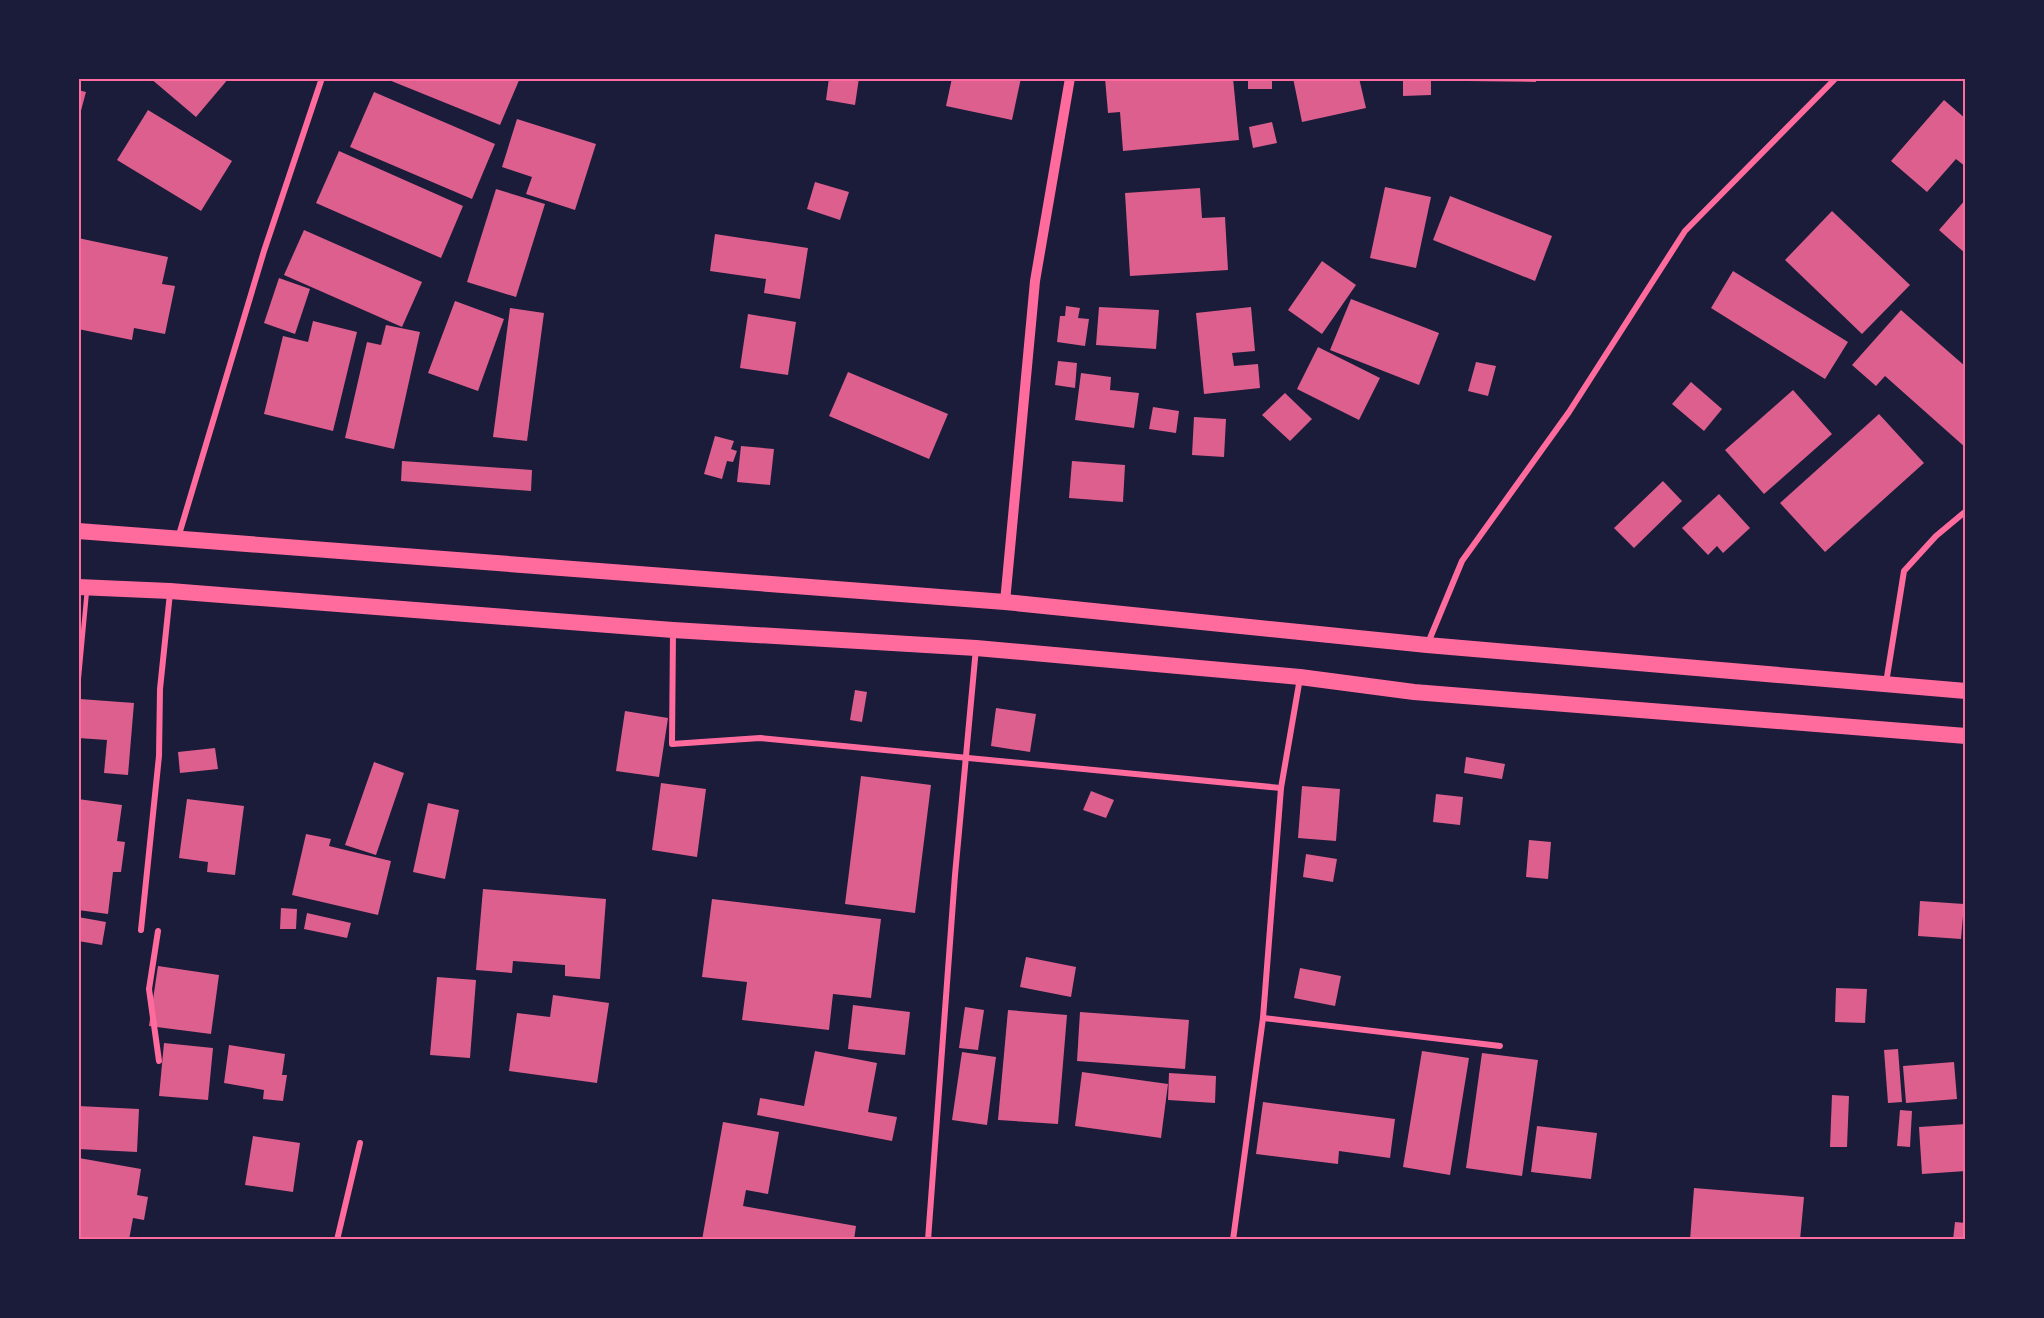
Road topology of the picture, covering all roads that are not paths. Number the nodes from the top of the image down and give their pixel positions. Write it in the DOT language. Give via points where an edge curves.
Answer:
graph roads {
  1 [pos="322,78"];
  2 [pos="1071,78"];
  3 [pos="1836,78"];
  4 [pos="1966,511"];
  5 [pos="78,531"];
  6 [pos="178,538"];
  7 [pos="82,587"];
  8 [pos="170,591"];
  9 [pos="1005,602"];
  10 [pos="673,630"];
  11 [pos="1427,645"];
  12 [pos="976,648"];
  13 [pos="1300,677"];
  14 [pos="1886,684"];
  15 [pos="78,687"];
  16 [pos="1966,691"];
  17 [pos="1966,736"];
  18 [pos="968,759"];
  19 [pos="1281,788"];
  20 [pos="141,930"];
  21 [pos="158,930"];
  22 [pos="1263,1018"];
  23 [pos="1500,1046"];
  24 [pos="159,1061"];
  25 [pos="360,1143"];
  26 [pos="337,1240"];
  27 [pos="928,1240"];
  28 [pos="1233,1240"];
  1 -- 6 [label="street" via="264,251"];
  2 -- 9 [label="street" via="1035,281"];
  3 -- 11 [label="street" via="1685,231 1569,412 1462,561"];
  4 -- 14 [label="street" via="1904,571"];
  5 -- 6 [label="highway"];
  6 -- 9 [label="highway"];
  7 -- 8 [label="highway"];
  7 -- 15 [label="lane"];
  8 -- 10 [label="highway"];
  8 -- 20 [label="street" via="160,689 159,756"];
  9 -- 11 [label="highway"];
  10 -- 12 [label="highway"];
  10 -- 18 [label="street" via="672,744 760,738"];
  11 -- 14 [label="highway"];
  12 -- 13 [label="highway"];
  12 -- 18 [label="street"];
  13 -- 17 [label="highway" via="1414,692"];
  13 -- 19 [label="street"];
  14 -- 16 [label="highway"];
  18 -- 19 [label="street"];
  18 -- 27 [label="street"];
  19 -- 22 [label="street"];
  21 -- 24 [label="street" via="149,989"];
  22 -- 23 [label="street"];
  22 -- 28 [label="street"];
  25 -- 26 [label="street"];
}
